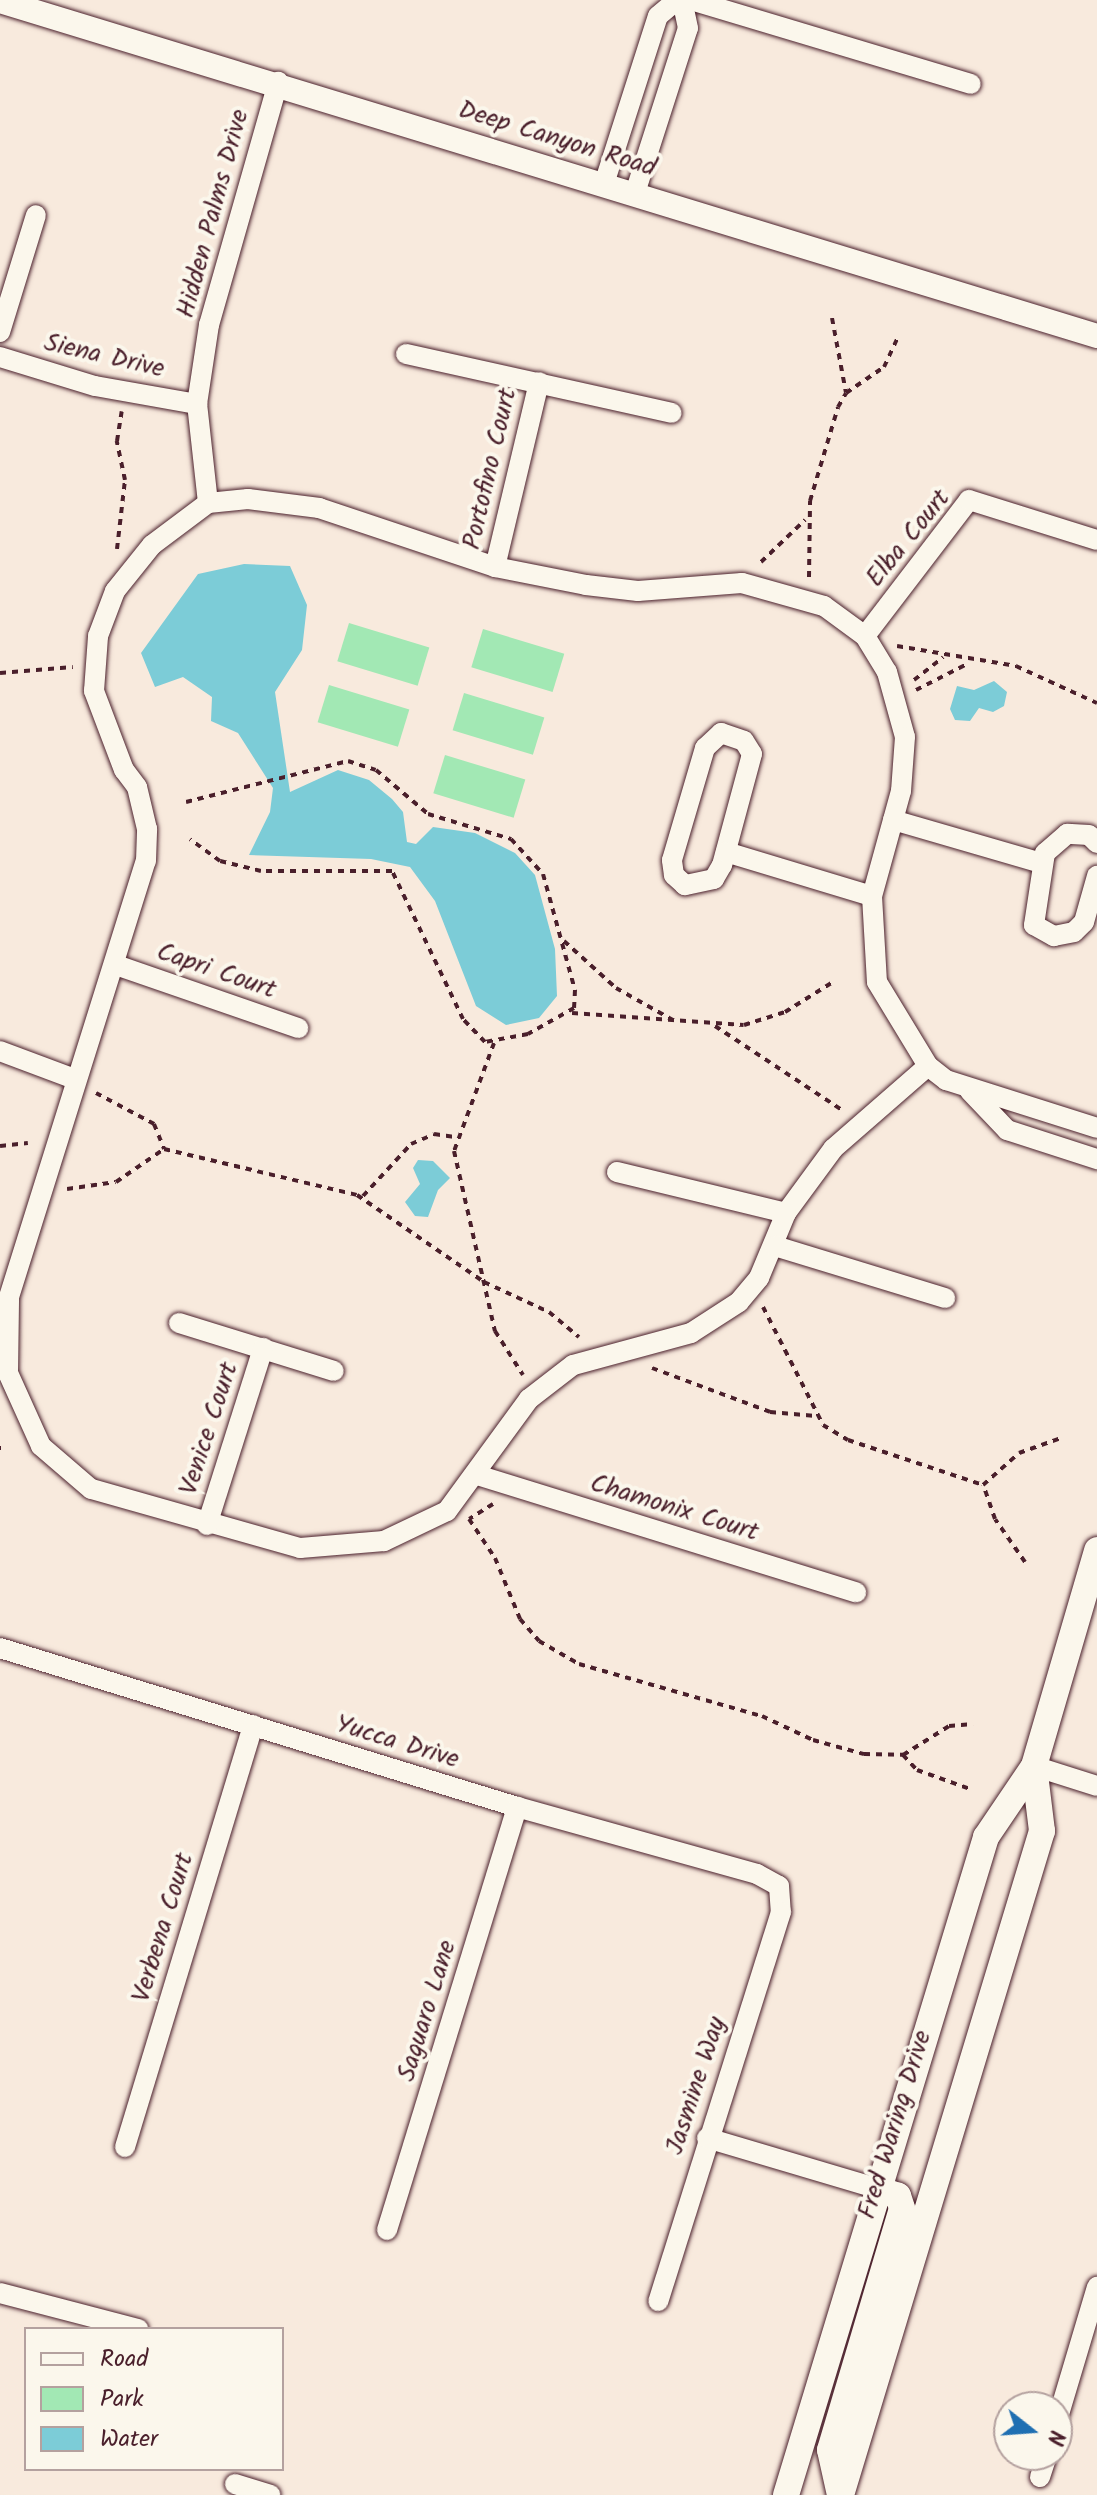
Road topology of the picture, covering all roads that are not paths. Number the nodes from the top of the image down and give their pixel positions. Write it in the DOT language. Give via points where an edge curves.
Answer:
graph roads {
  1 [pos="679,0"];
  2 [pos="691,0"];
  3 [pos="0,1"];
  4 [pos="278,82"];
  5 [pos="971,84"];
  6 [pos="604,184"];
  7 [pos="635,193"];
  8 [pos="36,215"];
  9 [pos="0,332"];
  10 [pos="1097,336"];
  11 [pos="406,354"];
  12 [pos="0,357"];
  13 [pos="539,382"];
  14 [pos="197,404"];
  15 [pos="672,413"];
  16 [pos="208,503"];
  17 [pos="1097,540"];
  18 [pos="495,567"];
  19 [pos="865,636"];
  20 [pos="893,820"];
  21 [pos="1097,843"];
  22 [pos="726,852"];
  23 [pos="1041,863"];
  24 [pos="1097,876"];
  25 [pos="872,896"];
  26 [pos="116,965"];
  27 [pos="298,1028"];
  28 [pos="0,1051"];
  29 [pos="928,1066"];
  30 [pos="75,1079"];
  31 [pos="970,1091"];
  32 [pos="1054,1113"];
  33 [pos="1097,1128"];
  34 [pos="1045,1142"];
  35 [pos="1097,1159"];
  36 [pos="617,1172"];
  37 [pos="786,1213"];
  38 [pos="775,1246"];
  39 [pos="4,1297"];
  40 [pos="945,1298"];
  41 [pos="179,1323"];
  42 [pos="263,1348"];
  43 [pos="334,1371"];
  44 [pos="477,1475"];
  45 [pos="207,1525"];
  46 [pos="1097,1550"];
  47 [pos="856,1592"];
  48 [pos="0,1648"];
  49 [pos="253,1725"];
  50 [pos="1034,1766"];
  51 [pos="1097,1786"];
  52 [pos="517,1807"];
  53 [pos="779,1886"];
  54 [pos="707,2138"];
  55 [pos="125,2147"];
  56 [pos="876,2188"];
  57 [pos="387,2230"];
  58 [pos="1097,2287"];
  59 [pos="0,2293"];
  60 [pos="658,2301"];
  61 [pos="130,2327"];
  62 [pos="1066,2391"];
  63 [pos="1042,2471"];
  64 [pos="1040,2477"];
  65 [pos="236,2483"];
  66 [pos="270,2495"];
  67 [pos="786,2495"];
  68 [pos="840,2495"];
  1 -- 6 [label="street" via="658,16"];
  1 -- 7 [label="street" via="688,28"];
  2 -- 5 [label="street"];
  3 -- 4 [label="street, Deep Canyon Road"];
  4 -- 6 [label="street, Deep Canyon Road"];
  4 -- 14 [label="street, Hidden Palms Drive" via="225,252"];
  6 -- 7 [label="street, Deep Canyon Road"];
  7 -- 10 [label="street, Deep Canyon Road"];
  8 -- 9 [label="street"];
  11 -- 13 [label="street, Portofino Court"];
  12 -- 14 [label="street, Siena Drive" via="95,386"];
  13 -- 15 [label="street, Portofino Court"];
  13 -- 18 [label="street, Portofino Court"];
  14 -- 16 [label="street, Hidden Palms Drive"];
  16 -- 18 [label="street" via="248,499 319,508"];
  16 -- 26 [label="street" via="152,545 115,591 98,636 94,691 124,770 137,787 147,829 140,890"];
  17 -- 19 [label="street, Elba Court" via="969,500"];
  18 -- 19 [label="street" via="638,591 707,584 771,587 824,606"];
  19 -- 20 [label="street" via="887,672 905,737"];
  20 -- 23 [label="street"];
  20 -- 25 [label="street"];
  21 -- 23 [label="street" via="1089,835 1067,834"];
  22 -- 22 [label="street" via="714,879 701,885 685,885 674,875 672,860 705,748 721,733 744,741 752,754"];
  22 -- 25 [label="street"];
  23 -- 24 [label="street" via="1034,925 1054,936 1074,932 1084,922"];
  25 -- 29 [label="street" via="877,982"];
  26 -- 27 [label="street, Capri Court"];
  26 -- 30 [label="street"];
  28 -- 30 [label="street"];
  29 -- 31 [label="street"];
  29 -- 37 [label="street" via="833,1149"];
  30 -- 39 [label="street"];
  31 -- 32 [label="street"];
  31 -- 34 [label="street" via="990,1119"];
  32 -- 33 [label="street"];
  32 -- 34 [label="street"];
  34 -- 35 [label="street"];
  36 -- 37 [label="street"];
  37 -- 38 [label="street"];
  38 -- 40 [label="street"];
  38 -- 44 [label="street" via="759,1278 716,1320 691,1333 573,1365 529,1399"];
  39 -- 45 [label="street" via="8,1373 41,1446 91,1489"];
  41 -- 42 [label="street, Venice Court"];
  42 -- 43 [label="street, Venice Court"];
  42 -- 45 [label="street, Venice Court"];
  44 -- 45 [label="street" via="447,1511 384,1541 300,1548"];
  44 -- 47 [label="street, Chamonix Court"];
  46 -- 50 [label="main road, Fred Waring Drive"];
  48 -- 49 [label="street, Yucca Drive"];
  49 -- 52 [label="street, Yucca Drive"];
  49 -- 55 [label="street, Verbena Court"];
  50 -- 51 [label="street"];
  50 -- 56 [label="main road, Fred Waring Drive" via="986,1837"];
  50 -- 68 [label="main road, Fred Waring Drive" via="1042,1831"];
  52 -- 53 [label="street, Yucca Drive" via="757,1874"];
  52 -- 57 [label="street, Saguaro Lane"];
  53 -- 54 [label="street, Jasmine Way" via="781,1912"];
  54 -- 56 [label="street"];
  54 -- 60 [label="street, Jasmine Way"];
  56 -- 67 [label="main road, Fred Waring Drive"];
  56 -- 68 [label="main road" via="898,2196 902,2208 830,2450"];
  58 -- 62 [label="street"];
  59 -- 61 [label="street"];
  63 -- 64 [label="street"];
  65 -- 66 [label="street"];
}
